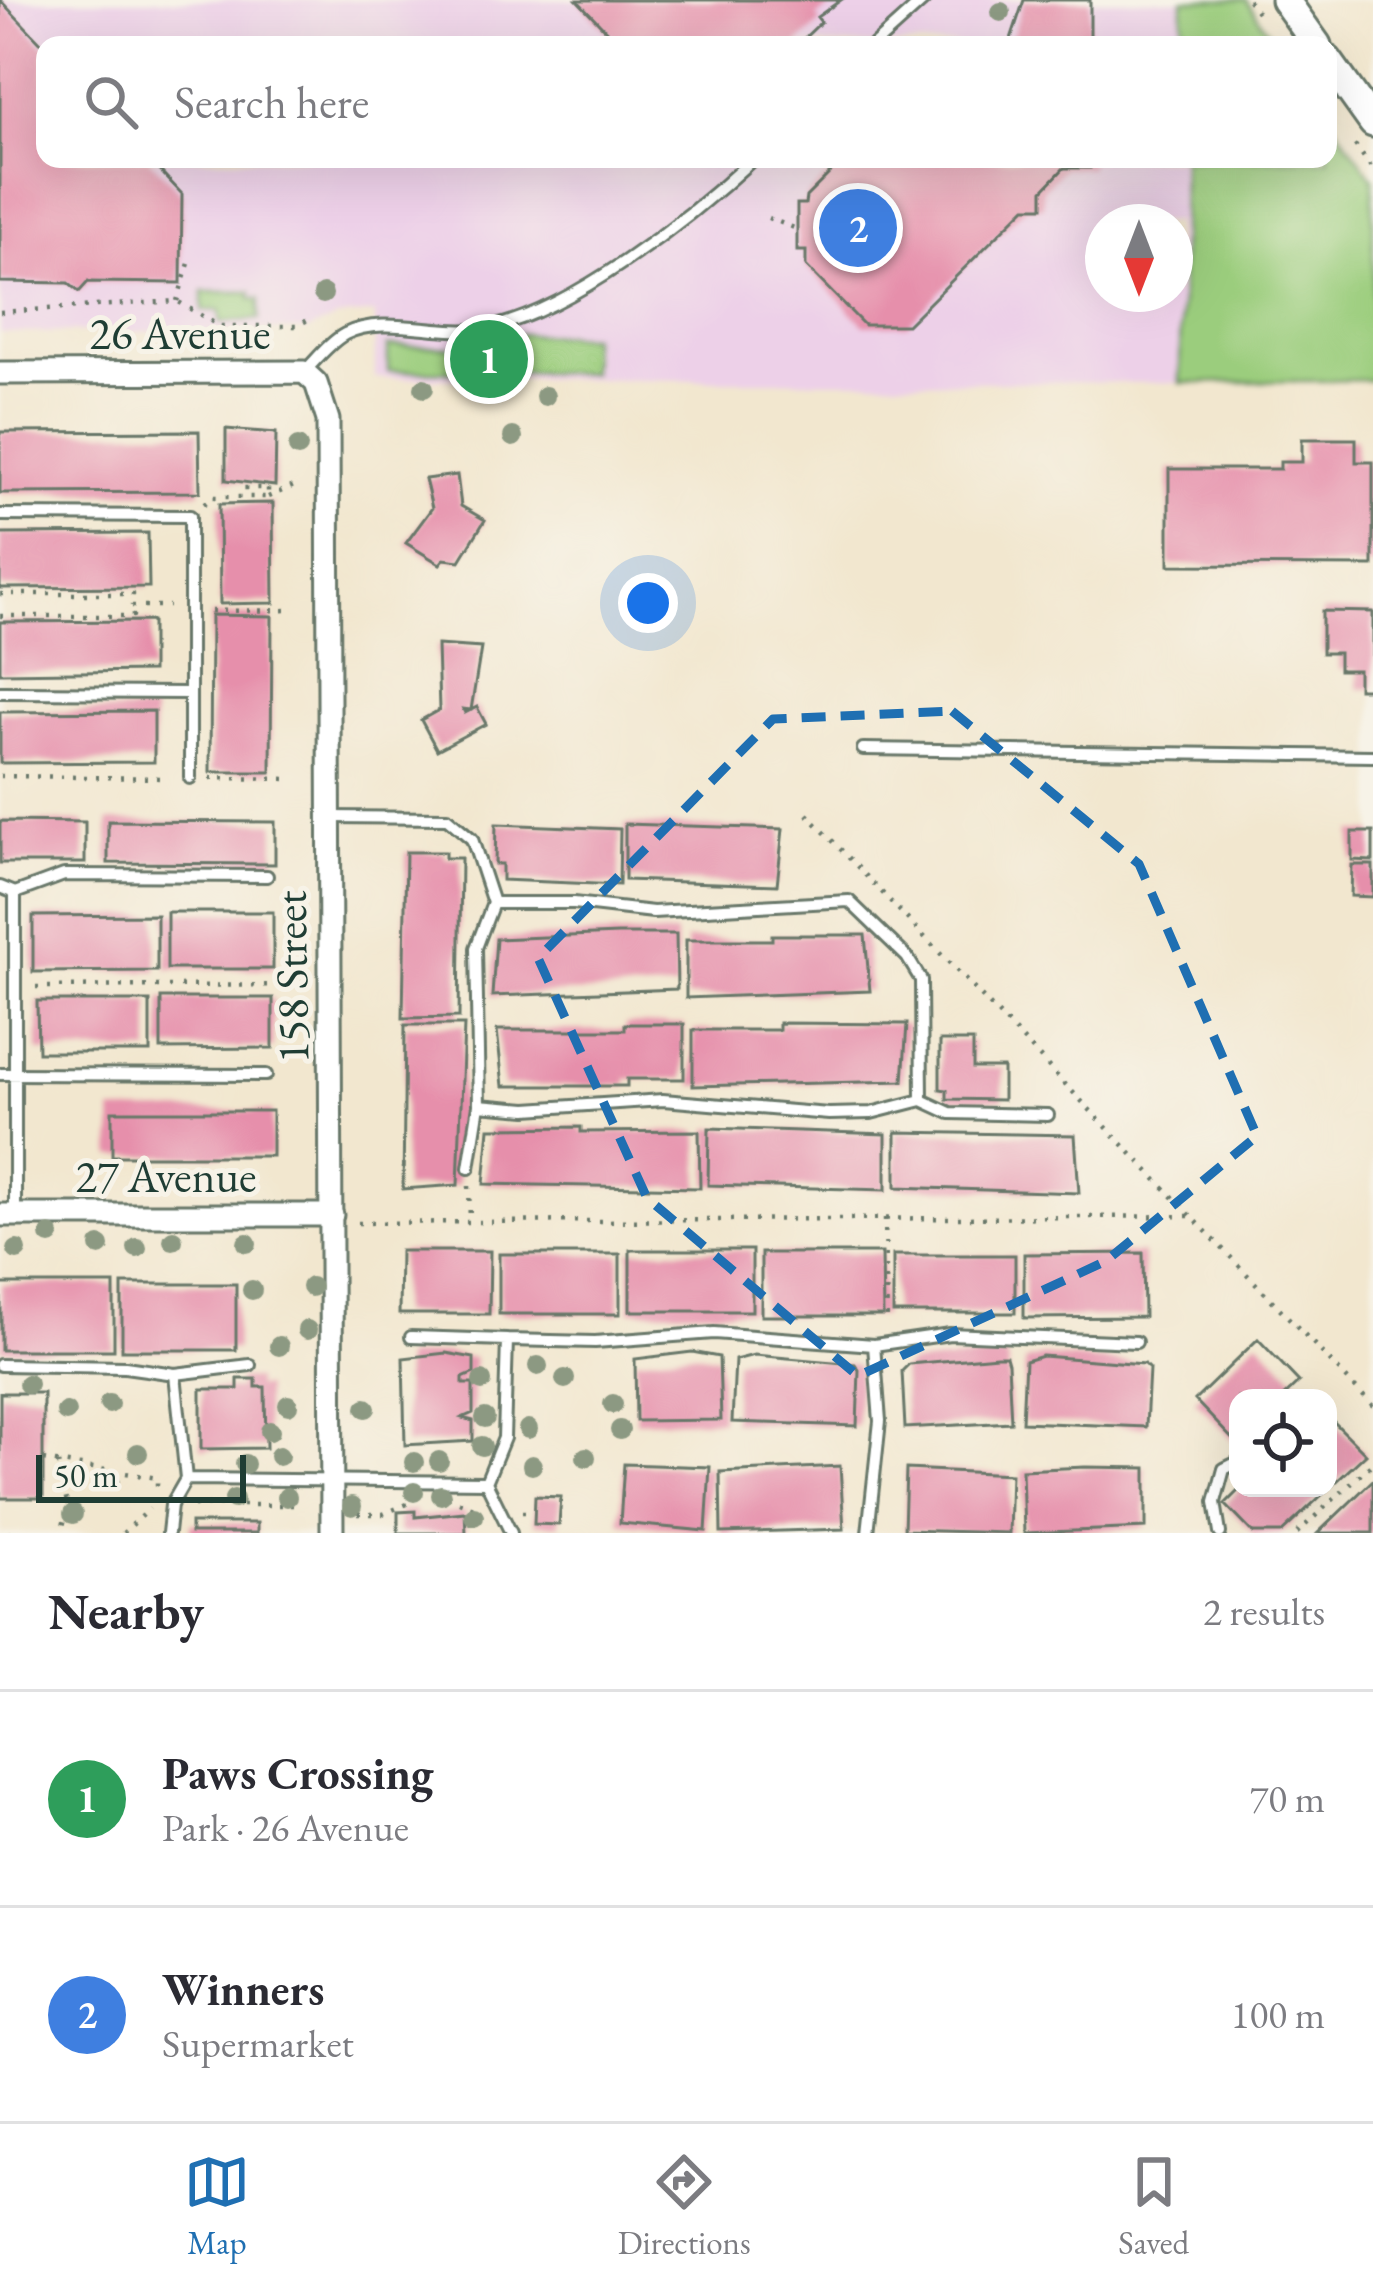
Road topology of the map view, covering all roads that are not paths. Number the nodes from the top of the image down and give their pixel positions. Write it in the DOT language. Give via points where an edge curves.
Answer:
graph roads {
  1 [pos="924,0"];
  2 [pos="1285,0"];
  3 [pos="884,36"];
  4 [pos="1311,36"];
  5 [pos="1337,73"];
  6 [pos="1373,123"];
  7 [pos="743,168"];
  8 [pos="304,372"];
  9 [pos="0,373"];
  10 [pos="328,420"];
  11 [pos="0,515"];
  12 [pos="0,692"];
  13 [pos="190,693"];
  14 [pos="863,749"];
  15 [pos="1373,756"];
  16 [pos="190,778"];
  17 [pos="329,818"];
  18 [pos="267,876"];
  19 [pos="0,887"];
  20 [pos="15,892"];
  21 [pos="493,903"];
  22 [pos="0,1074"];
  23 [pos="17,1074"];
  24 [pos="266,1075"];
  25 [pos="922,1100"];
  26 [pos="478,1105"];
  27 [pos="1048,1115"];
  28 [pos="469,1168"];
  29 [pos="8,1215"];
  30 [pos="332,1215"];
  31 [pos="411,1337"];
  32 [pos="507,1340"];
  33 [pos="1136,1342"];
  34 [pos="881,1344"];
  35 [pos="0,1365"];
  36 [pos="250,1365"];
  37 [pos="175,1374"];
  38 [pos="1229,1466"];
  39 [pos="186,1479"];
  40 [pos="332,1482"];
  41 [pos="486,1482"];
  42 [pos="168,1533"];
  43 [pos="332,1533"];
  44 [pos="511,1533"];
  45 [pos="868,1533"];
  46 [pos="1220,1533"];
  1 -- 3 [label="lane"];
  2 -- 4 [label="street"];
  5 -- 6 [label="street"];
  7 -- 8 [label="lane" via="608,271 537,309 483,329 344,334"];
  8 -- 9 [label="street, 26 Avenue"];
  8 -- 10 [label="street, 26 Avenue" via="316,382"];
  10 -- 17 [label="street, 158 Street"];
  11 -- 13 [label="lane" via="190,516"];
  12 -- 13 [label="lane"];
  13 -- 16 [label="lane"];
  14 -- 15 [label="lane"];
  17 -- 21 [label="lane" via="447,818 472,839"];
  17 -- 30 [label="street, 158 Street"];
  18 -- 20 [label="lane" via="64,875"];
  19 -- 20 [label="lane"];
  20 -- 23 [label="lane"];
  21 -- 25 [label="lane" via="653,912 849,901 921,980"];
  21 -- 26 [label="lane" via="476,948"];
  22 -- 23 [label="lane"];
  23 -- 24 [label="lane"];
  23 -- 29 [label="lane"];
  25 -- 26 [label="lane" via="829,1114 664,1100"];
  25 -- 27 [label="lane" via="950,1113"];
  26 -- 28 [label="lane"];
  29 -- 30 [label="street, 27 Avenue"];
  30 -- 40 [label="street, 158 Street"];
  31 -- 32 [label="lane"];
  32 -- 34 [label="lane" via="714,1333"];
  32 -- 41 [label="lane" via="503,1438"];
  33 -- 34 [label="lane" via="950,1334"];
  34 -- 45 [label="lane"];
  35 -- 37 [label="lane"];
  36 -- 37 [label="lane"];
  37 -- 39 [label="lane"];
  38 -- 46 [label="lane" via="1214,1502"];
  39 -- 40 [label="lane"];
  39 -- 42 [label="lane" via="171,1505"];
  40 -- 41 [label="lane"];
  40 -- 43 [label="street, 158 Street"];
  41 -- 44 [label="lane"];
}
